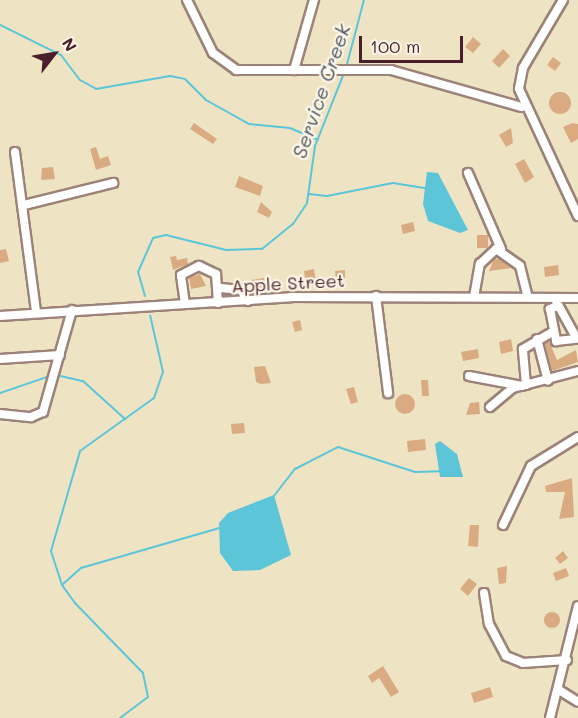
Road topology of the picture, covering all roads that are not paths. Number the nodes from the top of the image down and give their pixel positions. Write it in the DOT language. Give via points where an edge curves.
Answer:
graph roads {
  1 [pos="187,0"];
  2 [pos="314,0"];
  3 [pos="563,0"];
  4 [pos="294,70"];
  5 [pos="522,107"];
  6 [pos="15,152"];
  7 [pos="468,173"];
  8 [pos="113,183"];
  9 [pos="24,206"];
  10 [pos="578,216"];
  11 [pos="501,249"];
  12 [pos="221,288"];
  13 [pos="376,296"];
  14 [pos="474,297"];
  15 [pos="528,297"];
  16 [pos="578,298"];
  17 [pos="248,301"];
  18 [pos="556,302"];
  19 [pos="185,303"];
  20 [pos="218,303"];
  21 [pos="72,310"];
  22 [pos="36,312"];
  23 [pos="0,316"];
  24 [pos="552,332"];
  25 [pos="537,339"];
  26 [pos="576,339"];
  27 [pos="60,355"];
  28 [pos="0,359"];
  29 [pos="578,371"];
  30 [pos="468,376"];
  31 [pos="548,381"];
  32 [pos="524,386"];
  33 [pos="388,393"];
  34 [pos="490,407"];
  35 [pos="0,414"];
  36 [pos="578,437"];
  37 [pos="502,525"];
  38 [pos="484,593"];
  39 [pos="578,606"];
  40 [pos="567,660"];
  41 [pos="559,690"];
  42 [pos="578,702"];
  43 [pos="550,718"];
  1 -- 4 [label="street" via="225,65 240,71"];
  2 -- 4 [label="street"];
  3 -- 5 [label="street" via="523,68 519,89"];
  4 -- 5 [label="street" via="391,70"];
  5 -- 10 [label="street"];
  6 -- 9 [label="street"];
  7 -- 11 [label="street"];
  8 -- 9 [label="street"];
  9 -- 22 [label="street"];
  11 -- 14 [label="street" via="490,252 480,264"];
  11 -- 15 [label="street" via="520,266"];
  12 -- 17 [label="street" via="241,290"];
  12 -- 19 [label="street" via="210,270 187,269 181,278"];
  12 -- 20 [label="street"];
  13 -- 14 [label="street, Apple Street"];
  13 -- 17 [label="street, Apple Street"];
  13 -- 33 [label="street"];
  14 -- 15 [label="street, Apple Street"];
  15 -- 18 [label="street, Apple Street"];
  16 -- 18 [label="street, Apple Street"];
  17 -- 20 [label="street, Apple Street"];
  18 -- 24 [label="street" via="550,309"];
  18 -- 26 [label="street" via="565,310"];
  19 -- 20 [label="street, Apple Street"];
  19 -- 21 [label="street, Apple Street"];
  21 -- 22 [label="street, Apple Street"];
  21 -- 27 [label="street"];
  22 -- 23 [label="street, Apple Street"];
  24 -- 25 [label="street"];
  24 -- 26 [label="street" via="555,341"];
  25 -- 31 [label="street"];
  25 -- 32 [label="street" via="523,349"];
  27 -- 28 [label="street"];
  27 -- 35 [label="street" via="43,412 31,417"];
  29 -- 31 [label="street"];
  30 -- 32 [label="street"];
  31 -- 32 [label="street"];
  32 -- 34 [label="street" via="502,393"];
  36 -- 37 [label="street" via="531,466"];
  38 -- 40 [label="street" via="489,624 506,656 523,663"];
  39 -- 40 [label="street"];
  40 -- 41 [label="street"];
  41 -- 42 [label="street"];
  41 -- 43 [label="street"];
}
